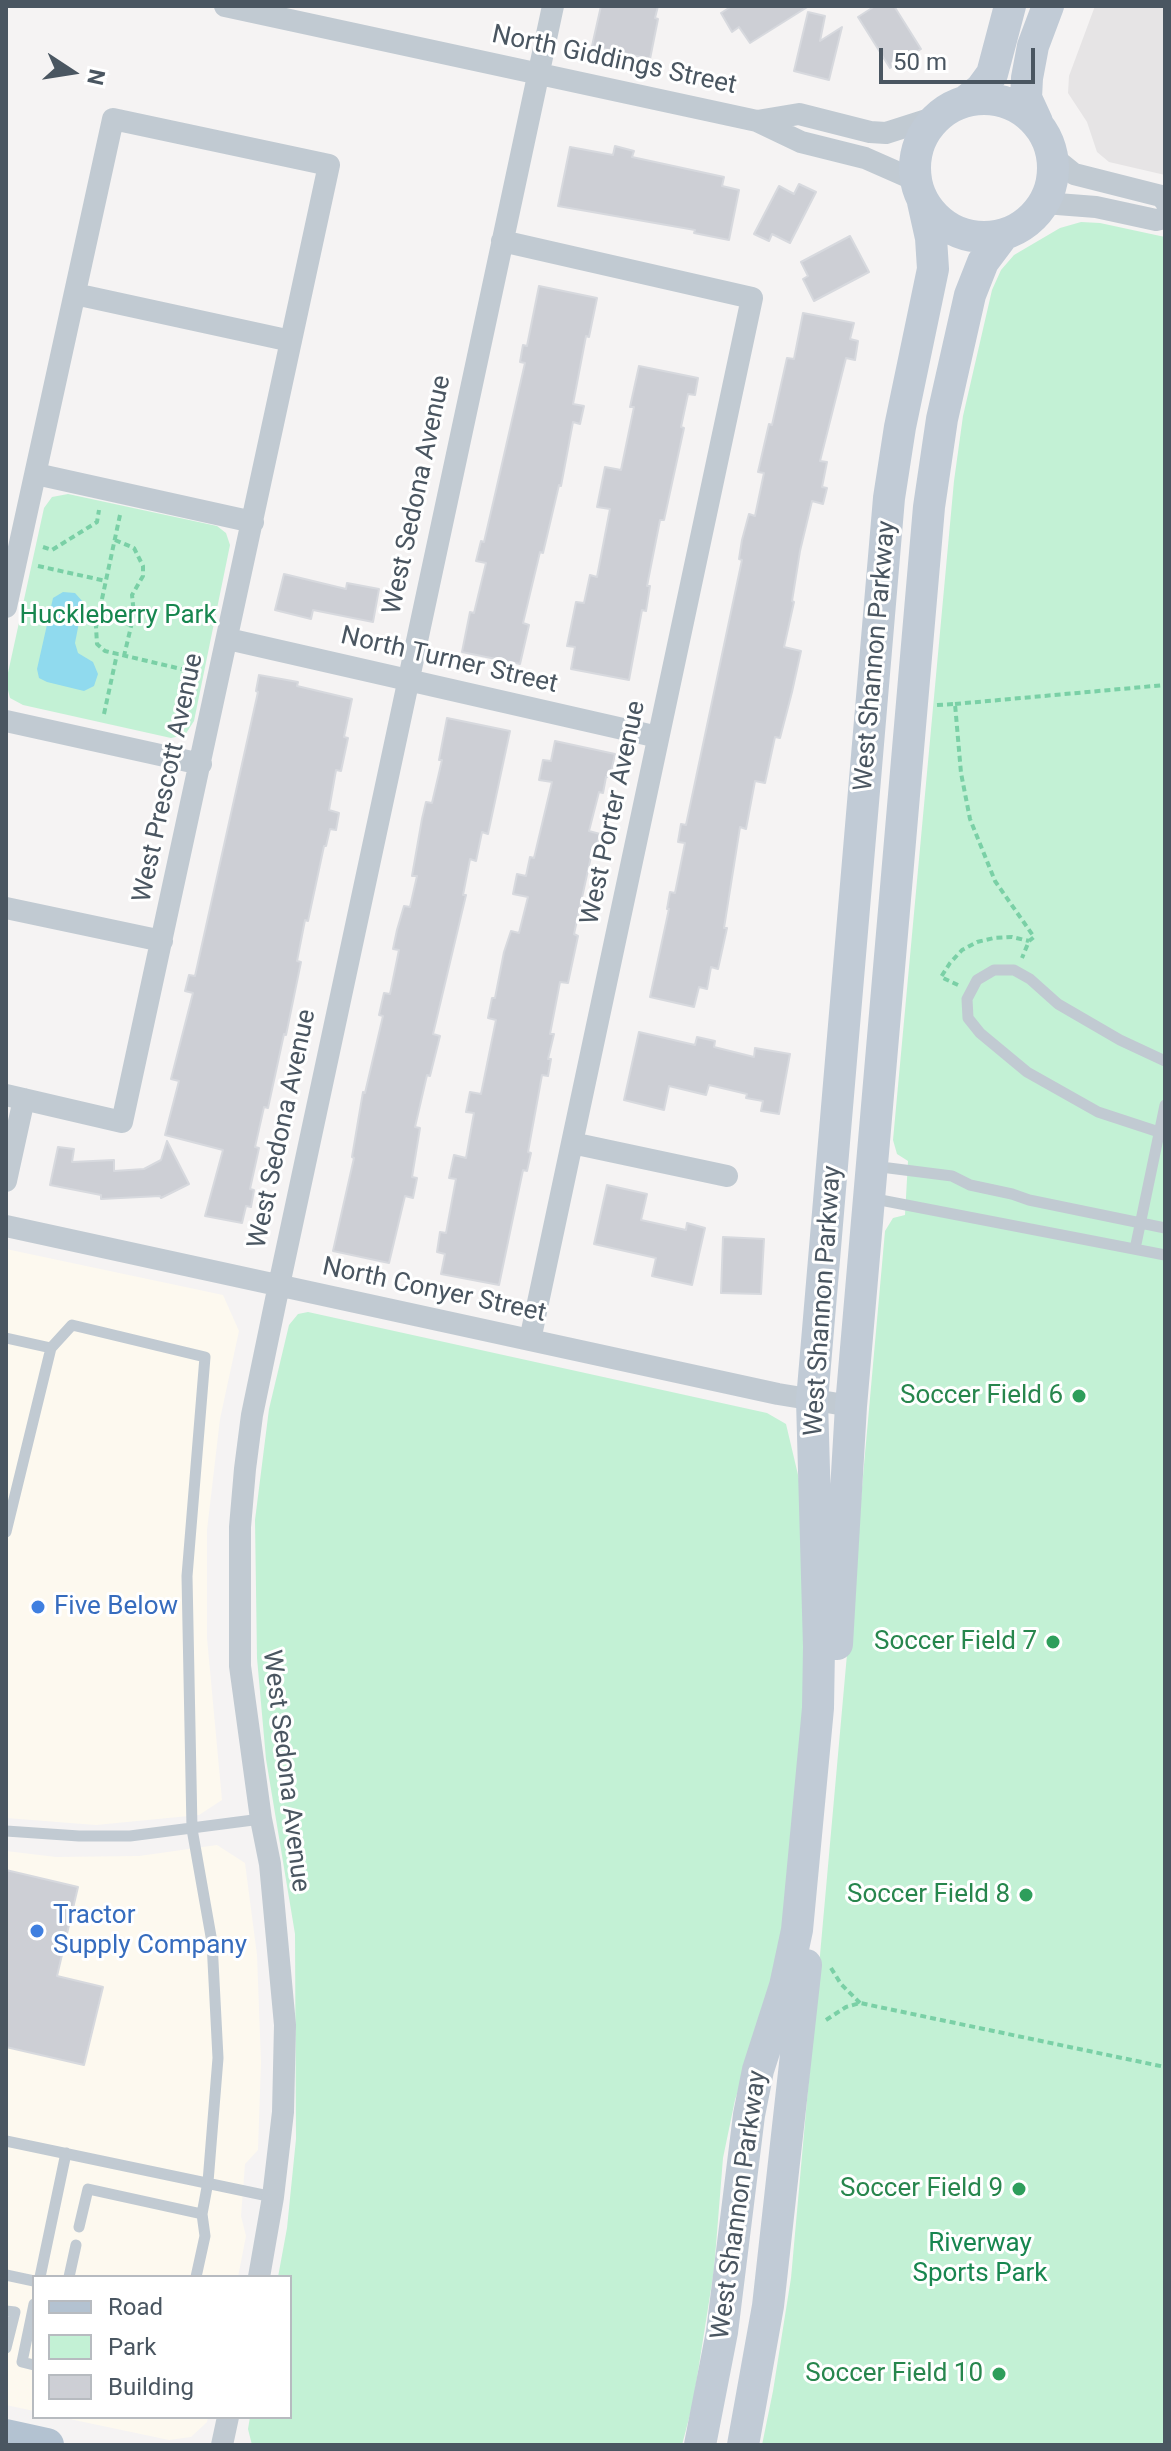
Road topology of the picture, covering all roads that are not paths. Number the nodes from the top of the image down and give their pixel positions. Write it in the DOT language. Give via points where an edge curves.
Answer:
graph roads {
  1 [pos="225,6"];
  2 [pos="553,6"];
  3 [pos="1010,6"];
  4 [pos="1048,6"];
  5 [pos="540,73"];
  6 [pos="967,100"];
  7 [pos="936,117"];
  8 [pos="757,121"];
  9 [pos="1037,122"];
  10 [pos="1053,157"];
  11 [pos="919,191"];
  12 [pos="1165,201"];
  13 [pos="1044,203"];
  14 [pos="1165,218"];
  15 [pos="1004,234"];
  16 [pos="502,241"];
  17 [pos="75,294"];
  18 [pos="291,341"];
  19 [pos="36,474"];
  20 [pos="253,522"];
  21 [pos="6,607"];
  22 [pos="228,639"];
  23 [pos="407,681"];
  24 [pos="6,721"];
  25 [pos="658,737"];
  26 [pos="201,764"];
  27 [pos="6,908"];
  28 [pos="162,941"];
  29 [pos="850,964"];
  30 [pos="1165,1061"];
  31 [pos="15,1097"];
  32 [pos="1165,1105"];
  33 [pos="1162,1134"];
  34 [pos="572,1143"];
  35 [pos="873,1165"];
  36 [pos="727,1176"];
  37 [pos="6,1181"];
  38 [pos="870,1198"];
  39 [pos="1141,1223"];
  40 [pos="6,1226"];
  41 [pos="1165,1228"];
  42 [pos="1135,1249"];
  43 [pos="1165,1255"];
  44 [pos="279,1285"];
  45 [pos="6,1338"];
  46 [pos="530,1340"];
  47 [pos="51,1348"];
  48 [pos="812,1400"];
  49 [pos="851,1406"];
  50 [pos="6,1532"];
  51 [pos="261,1819"];
  52 [pos="192,1829"];
  53 [pos="6,1831"];
  54 [pos="6,2141"];
  55 [pos="66,2153"];
  56 [pos="208,2182"];
  57 [pos="273,2197"];
  58 [pos="202,2214"];
  59 [pos="79,2227"];
  60 [pos="76,2245"];
  61 [pos="6,2275"];
  62 [pos="40,2275"];
  63 [pos="69,2275"];
  64 [pos="196,2275"];
  65 [pos="259,2275"];
  66 [pos="32,2281"];
  67 [pos="11,2312"];
  68 [pos="32,2314"];
  69 [pos="6,2348"];
  70 [pos="32,2364"];
  71 [pos="228,2419"];
  72 [pos="6,2436"];
  73 [pos="47,2445"];
  74 [pos="222,2445"];
  75 [pos="700,2445"];
  76 [pos="743,2445"];
  1 -- 5 [label="street, North Giddings Street"];
  2 -- 5 [label="street, West Sedona Avenue"];
  3 -- 6 [label="street" via="992,74"];
  4 -- 9 [label="street" via="1027,78 1026,98"];
  5 -- 8 [label="street, North Giddings Street"];
  5 -- 16 [label="street, West Sedona Avenue"];
  6 -- 7 [label="street"];
  6 -- 9 [label="street" via="1005,101"];
  7 -- 8 [label="street, North Giddings Street" via="886,133 799,114"];
  7 -- 11 [label="street" via="922,135 915,157"];
  8 -- 11 [label="street, North Giddings Street" via="801,142 865,158"];
  9 -- 10 [label="street"];
  10 -- 12 [label="street" via="1074,174"];
  10 -- 13 [label="street"];
  11 -- 15 [label="street" via="938,220 958,233"];
  11 -- 29 [label="street, West Shannon Parkway" via="933,269 889,498"];
  13 -- 14 [label="street"];
  13 -- 15 [label="street" via="1033,217"];
  15 -- 35 [label="street, West Shannon Parkway" via="983,262 970,295 934,464"];
  16 -- 23 [label="street, West Sedona Avenue"];
  16 -- 25 [label="street, West Porter Avenue" via="752,298"];
  17 -- 18 [label="street"];
  17 -- 18 [label="street, West Prescott Avenue" via="113,119 329,165"];
  17 -- 19 [label="street"];
  18 -- 20 [label="street, West Prescott Avenue"];
  19 -- 20 [label="street"];
  19 -- 21 [label="street"];
  20 -- 22 [label="street, West Prescott Avenue"];
  22 -- 23 [label="street, North Turner Street"];
  22 -- 26 [label="street, West Prescott Avenue"];
  23 -- 25 [label="street, North Turner Street"];
  23 -- 44 [label="street, West Sedona Avenue"];
  24 -- 26 [label="street"];
  25 -- 34 [label="street, West Porter Avenue"];
  26 -- 28 [label="street, West Prescott Avenue"];
  27 -- 28 [label="street"];
  28 -- 31 [label="street, West Prescott Avenue" via="122,1122"];
  29 -- 38 [label="street" via="864,995 851,1150 856,1178"];
  29 -- 48 [label="street, West Shannon Parkway"];
  30 -- 33 [label="lane" via="1058,1004 1017,972 994,970 977,980 967,999 968,1018 1027,1072 1098,1112"];
  31 -- 37 [label="street"];
  32 -- 33 [label="lane"];
  33 -- 39 [label="lane"];
  34 -- 36 [label="street"];
  34 -- 46 [label="street, West Porter Avenue"];
  35 -- 38 [label="street, West Shannon Parkway"];
  35 -- 39 [label="lane" via="952,1176 1029,1200"];
  38 -- 42 [label="lane"];
  38 -- 49 [label="street, West Shannon Parkway"];
  39 -- 41 [label="lane"];
  39 -- 42 [label="lane"];
  40 -- 44 [label="street, North Conyer Street"];
  42 -- 43 [label="lane"];
  44 -- 46 [label="street, North Conyer Street"];
  44 -- 51 [label="street, West Sedona Avenue" via="252,1415 240,1527 240,1666"];
  45 -- 47 [label="lane"];
  46 -- 48 [label="street, North Conyer Street"];
  47 -- 50 [label="lane"];
  47 -- 52 [label="lane" via="72,1325 205,1357 187,1576"];
  48 -- 49 [label="street, North Conyer Street"];
  48 -- 75 [label="street, West Shannon Parkway" via="818,1708 797,1930 749,2115 722,2332"];
  49 -- 76 [label="street, West Shannon Parkway" via="841,1605 800,2021 768,2306"];
  51 -- 52 [label="lane"];
  51 -- 57 [label="street, West Sedona Avenue" via="285,2025 283,2112"];
  52 -- 53 [label="lane" via="130,1836"];
  52 -- 56 [label="lane" via="216,1989 218,2058"];
  54 -- 55 [label="lane"];
  55 -- 56 [label="lane"];
  55 -- 62 [label="lane"];
  56 -- 57 [label="lane"];
  56 -- 58 [label="lane"];
  57 -- 65 [label="street, West Sedona Avenue"];
  58 -- 59 [label="lane" via="88,2189"];
  58 -- 64 [label="lane" via="205,2236"];
  60 -- 63 [label="lane"];
  61 -- 66 [label="lane"];
  67 -- 69 [label="lane"];
  68 -- 70 [label="lane" via="22,2362"];
  71 -- 74 [label="street"];
  72 -- 73 [label="main road"];
}
